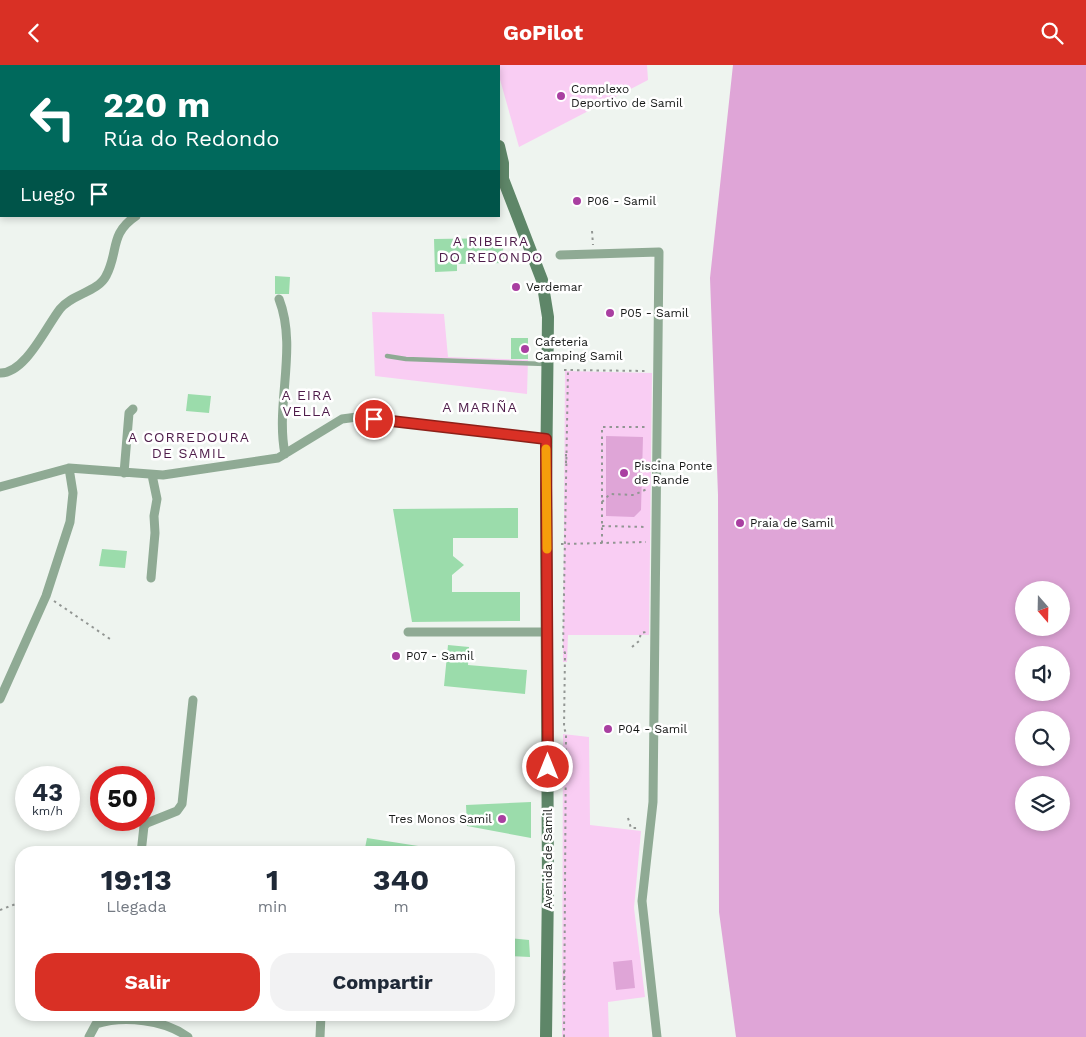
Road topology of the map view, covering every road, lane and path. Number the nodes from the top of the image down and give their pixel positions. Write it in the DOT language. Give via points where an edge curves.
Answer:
graph roads {
  1 [pos="500,150"];
  2 [pos="501,177"];
  3 [pos="135,217"];
  4 [pos="560,255"];
  5 [pos="279,299"];
  6 [pos="387,356"];
  7 [pos="548,364"];
  8 [pos="568,369"];
  9 [pos="564,370"];
  10 [pos="658,371"];
  11 [pos="0,373"];
  12 [pos="133,409"];
  13 [pos="657,427"];
  14 [pos="546,439"];
  15 [pos="567,451"];
  16 [pos="285,454"];
  17 [pos="566,463"];
  18 [pos="69,468"];
  19 [pos="124,473"];
  20 [pos="152,475"];
  21 [pos="0,487"];
  22 [pos="644,489"];
  23 [pos="602,502"];
  24 [pos="602,526"];
  25 [pos="656,527"];
  26 [pos="561,543"];
  27 [pos="565,543"];
  28 [pos="602,543"];
  29 [pos="656,543"];
  30 [pos="151,578"];
  31 [pos="46,595"];
  32 [pos="655,631"];
  33 [pos="408,632"];
  34 [pos="548,632"];
  35 [pos="113,641"];
  36 [pos="632,647"];
  37 [pos="562,684"];
  38 [pos="565,685"];
  39 [pos="0,699"];
  40 [pos="193,701"];
  41 [pos="628,818"];
  42 [pos="650,829"];
  43 [pos="142,846"];
  44 [pos="15,904"];
  45 [pos="0,909"];
  46 [pos="95,1021"];
  47 [pos="104,1021"];
  48 [pos="153,1021"];
  49 [pos="153,1021"];
  50 [pos="321,1021"];
  51 [pos="89,1037"];
  52 [pos="188,1037"];
  53 [pos="320,1037"];
  54 [pos="546,1037"];
  55 [pos="564,1037"];
  56 [pos="657,1037"];
  1 -- 2 [label="main road, Avenida de Samil" via="503,163"];
  2 -- 7 [label="main road, Avenida de Samil" via="544,291 548,317"];
  3 -- 11 [label="street" via="117,236 106,277 98,285 67,301 22,363 8,373"];
  4 -- 10 [label="street" via="659,252"];
  5 -- 16 [label="street" via="286,332 282,426"];
  6 -- 7 [label="lane"];
  7 -- 14 [label="main road, Avenida de Samil"];
  8 -- 9 [label="path"];
  8 -- 10 [label="path"];
  8 -- 15 [label="path"];
  10 -- 13 [label="street"];
  12 -- 19 [label="street" via="129,413"];
  13 -- 23 [label="path" via="602,427"];
  13 -- 25 [label="street"];
  14 -- 16 [label="street" via="357,417 342,419"];
  14 -- 34 [label="main road, Avenida de Samil"];
  15 -- 17 [label="path"];
  15 -- 17 [label="path" via="563,457"];
  16 -- 20 [label="street" via="270,459"];
  17 -- 27 [label="path"];
  18 -- 19 [label="street"];
  18 -- 21 [label="street"];
  18 -- 31 [label="street" via="72,493 70,521"];
  19 -- 20 [label="street"];
  20 -- 30 [label="street" via="157,499"];
  22 -- 23 [label="path" via="634,495 610,494"];
  23 -- 24 [label="path"];
  24 -- 25 [label="path"];
  24 -- 28 [label="path"];
  25 -- 29 [label="street"];
  26 -- 27 [label="path"];
  27 -- 28 [label="path"];
  27 -- 38 [label="path"];
  28 -- 29 [label="path"];
  29 -- 32 [label="street"];
  31 -- 35 [label="path"];
  31 -- 39 [label="street"];
  32 -- 36 [label="path" via="641,633 639,641"];
  32 -- 42 [label="street"];
  33 -- 34 [label="street"];
  34 -- 54 [label="main road, Avenida de Samil"];
  37 -- 38 [label="path"];
  38 -- 55 [label="path"];
  40 -- 43 [label="street" via="182,804 178,811 144,826"];
  41 -- 42 [label="path" via="631,828"];
  42 -- 56 [label="street" via="642,901"];
  44 -- 45 [label="path"];
  46 -- 51 [label="street"];
  47 -- 49 [label="street"];
  48 -- 52 [label="street"];
  50 -- 53 [label="street"];
}
